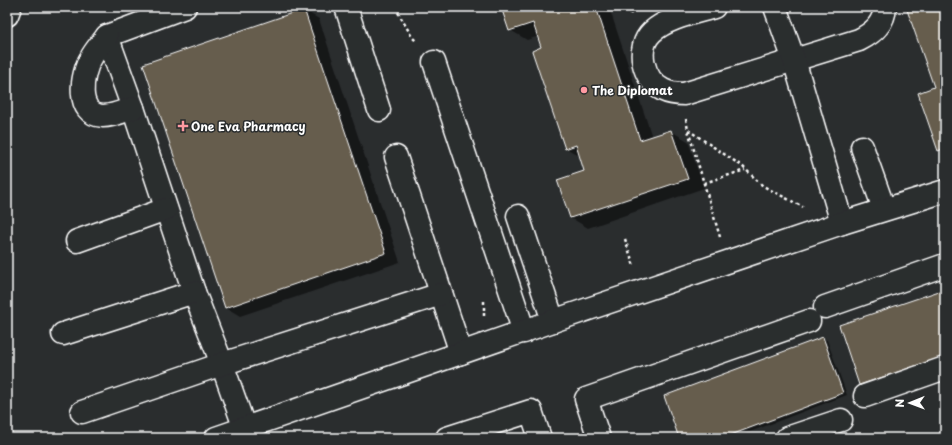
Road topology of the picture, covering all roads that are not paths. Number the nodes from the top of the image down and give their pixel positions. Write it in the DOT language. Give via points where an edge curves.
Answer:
graph roads {
  1 [pos="10,7"];
  2 [pos="185,7"];
  3 [pos="346,7"];
  4 [pos="714,7"];
  5 [pos="775,7"];
  6 [pos="886,7"];
  7 [pos="7,15"];
  8 [pos="107,36"];
  9 [pos="794,60"];
  10 [pos="434,62"];
  11 [pos="133,108"];
  12 [pos="379,110"];
  13 [pos="862,147"];
  14 [pos="396,157"];
  15 [pos="945,191"];
  16 [pos="166,209"];
  17 [pos="884,209"];
  18 [pos="518,216"];
  19 [pos="842,223"];
  20 [pos="76,241"];
  21 [pos="945,265"];
  22 [pos="194,292"];
  23 [pos="442,294"];
  24 [pos="826,307"];
  25 [pos="553,321"];
  26 [pos="809,321"];
  27 [pos="524,332"];
  28 [pos="63,334"];
  29 [pos="461,353"];
  30 [pos="222,364"];
  31 [pos="945,368"];
  32 [pos="865,396"];
  33 [pos="82,412"];
  34 [pos="841,420"];
  35 [pos="244,429"];
  36 [pos="216,438"];
  37 [pos="447,438"];
  38 [pos="540,438"];
  39 [pos="599,438"];
  40 [pos="787,438"];
  1 -- 7 [label="main road"];
  2 -- 8 [label="main road"];
  3 -- 12 [label="main road"];
  4 -- 9 [label="main road" via="663,23 650,33 642,53 643,64 647,75 662,90 684,94"];
  5 -- 9 [label="main road"];
  6 -- 9 [label="main road" via="880,24 870,34 859,40"];
  8 -- 11 [label="main road"];
  8 -- 11 [label="main road" via="84,73 84,103 92,112 104,116"];
  9 -- 19 [label="main road"];
  10 -- 27 [label="main road"];
  11 -- 16 [label="main road"];
  13 -- 17 [label="main road"];
  14 -- 23 [label="main road"];
  15 -- 17 [label="main road"];
  16 -- 20 [label="main road"];
  16 -- 22 [label="main road"];
  17 -- 19 [label="main road"];
  18 -- 25 [label="main road"];
  19 -- 25 [label="main road"];
  21 -- 24 [label="main road"];
  22 -- 28 [label="main road"];
  22 -- 30 [label="main road"];
  23 -- 29 [label="main road"];
  23 -- 30 [label="main road"];
  25 -- 27 [label="main road"];
  26 -- 39 [label="main road" via="586,399"];
  27 -- 29 [label="main road"];
  29 -- 35 [label="main road"];
  30 -- 33 [label="main road"];
  30 -- 35 [label="main road"];
  31 -- 32 [label="main road"];
  34 -- 40 [label="main road"];
  35 -- 36 [label="main road"];
  37 -- 38 [label="main road" via="531,411"];
}
